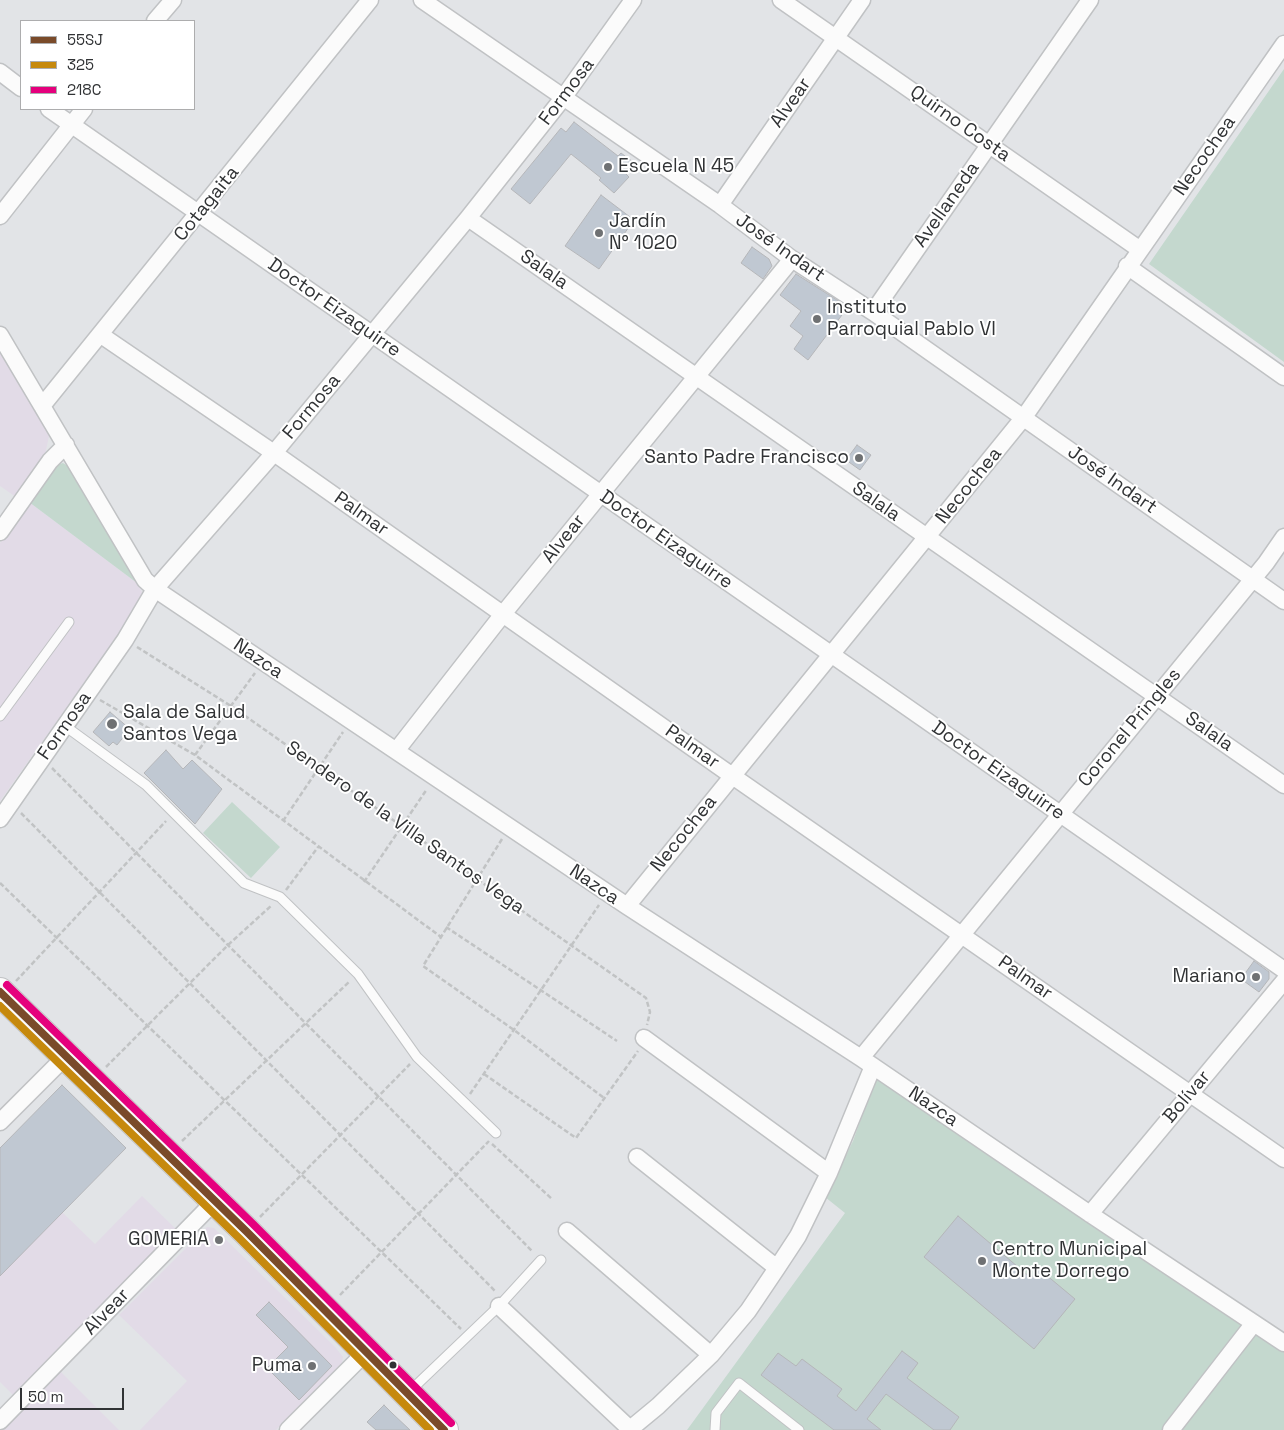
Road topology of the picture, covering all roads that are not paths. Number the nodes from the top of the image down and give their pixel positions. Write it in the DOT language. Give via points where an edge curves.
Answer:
graph roads {
  1 [pos="172,0"];
  2 [pos="370,0"];
  3 [pos="422,0"];
  4 [pos="633,0"];
  5 [pos="780,0"];
  6 [pos="862,0"];
  7 [pos="1090,0"];
  8 [pos="156,20"];
  9 [pos="836,38"];
  10 [pos="1284,44"];
  11 [pos="0,72"];
  12 [pos="20,87"];
  13 [pos="563,98"];
  14 [pos="49,110"];
  15 [pos="83,110"];
  16 [pos="70,125"];
  17 [pos="989,145"];
  18 [pos="720,205"];
  19 [pos="199,214"];
  20 [pos="0,216"];
  21 [pos="468,218"];
  22 [pos="1139,249"];
  23 [pos="792,259"];
  24 [pos="1127,266"];
  25 [pos="873,312"];
  26 [pos="0,335"];
  27 [pos="101,335"];
  28 [pos="372,335"];
  29 [pos="698,376"];
  30 [pos="1284,377"];
  31 [pos="42,406"];
  32 [pos="1024,417"];
  33 [pos="66,445"];
  34 [pos="274,452"];
  35 [pos="600,494"];
  36 [pos="0,532"];
  37 [pos="1284,536"];
  38 [pos="927,538"];
  39 [pos="1252,579"];
  40 [pos="155,589"];
  41 [pos="1284,601"];
  42 [pos="503,614"];
  43 [pos="68,622"];
  44 [pos="830,653"];
  45 [pos="1157,696"];
  46 [pos="0,716"];
  47 [pos="65,726"];
  48 [pos="396,751"];
  49 [pos="732,775"];
  50 [pos="1284,785"];
  51 [pos="1059,814"];
  52 [pos="0,819"];
  53 [pos="627,906"];
  54 [pos="961,932"];
  55 [pos="1284,970"];
  56 [pos="1284,981"];
  57 [pos="1,994"];
  58 [pos="644,1038"];
  59 [pos="65,1057"];
  60 [pos="867,1062"];
  61 [pos="1190,1093"];
  62 [pos="0,1122"];
  63 [pos="496,1133"];
  64 [pos="637,1157"];
  65 [pos="1284,1159"];
  66 [pos="829,1173"];
  67 [pos="214,1202"];
  68 [pos="1090,1214"];
  69 [pos="567,1231"];
  70 [pos="541,1260"];
  71 [pos="778,1268"];
  72 [pos="502,1303"];
  73 [pos="1254,1323"];
  74 [pos="1284,1342"];
  75 [pos="366,1352"];
  76 [pos="711,1355"];
  77 [pos="407,1394"];
  78 [pos="0,1422"];
  79 [pos="288,1430"];
  80 [pos="444,1430"];
  81 [pos="630,1430"];
  82 [pos="715,1430"];
  83 [pos="800,1430"];
  84 [pos="1171,1430"];
  1 -- 8 [label="street"];
  2 -- 19 [label="street, Cotagaita"];
  3 -- 13 [label="street, José Indart"];
  4 -- 13 [label="street, Formosa"];
  5 -- 9 [label="street, Quirno Costa"];
  6 -- 9 [label="street, Alvear"];
  7 -- 17 [label="street, Avellaneda"];
  9 -- 17 [label="street, Quirno Costa"];
  9 -- 18 [label="street, Alvear"];
  10 -- 22 [label="street, Necochea"];
  11 -- 12 [label="street"];
  13 -- 18 [label="street, José Indart"];
  13 -- 21 [label="street, Formosa"];
  14 -- 16 [label="street, Doctor Eizaguirre"];
  15 -- 16 [label="street"];
  16 -- 19 [label="street, Doctor Eizaguirre"];
  16 -- 20 [label="street"];
  17 -- 22 [label="street, Quirno Costa"];
  17 -- 25 [label="street, Avellaneda"];
  18 -- 23 [label="street, José Indart"];
  19 -- 27 [label="street, Cotagaita"];
  19 -- 28 [label="street, Doctor Eizaguirre"];
  21 -- 28 [label="street, Formosa"];
  21 -- 29 [label="street, Salala"];
  22 -- 24 [label="street, Necochea"];
  23 -- 25 [label="street, José Indart"];
  23 -- 29 [label="street, Alvear"];
  24 -- 30 [label="street"];
  24 -- 32 [label="street, Necochea"];
  25 -- 32 [label="street, José Indart"];
  26 -- 31 [label="street, Nazca"];
  27 -- 31 [label="street, Cotagaita"];
  27 -- 34 [label="street, Palmar"];
  28 -- 34 [label="street, Formosa"];
  28 -- 35 [label="street, Doctor Eizaguirre"];
  29 -- 35 [label="street, Alvear"];
  29 -- 38 [label="street, Salala"];
  31 -- 33 [label="street, Nazca"];
  32 -- 38 [label="street, Necochea"];
  32 -- 39 [label="street, José Indart"];
  33 -- 36 [label="street" via="50,461"];
  33 -- 40 [label="street, Nazca" via="145,580"];
  34 -- 40 [label="street, Formosa"];
  34 -- 42 [label="street, Palmar"];
  35 -- 42 [label="street, Alvear"];
  35 -- 44 [label="street, Doctor Eizaguirre"];
  37 -- 39 [label="street, Coronel Pringles"];
  38 -- 44 [label="street, Necochea"];
  38 -- 45 [label="street, Salala"];
  39 -- 41 [label="street, José Indart"];
  39 -- 45 [label="street, Coronel Pringles"];
  40 -- 47 [label="street, Formosa" via="125,640"];
  40 -- 48 [label="street, Nazca"];
  42 -- 48 [label="street, Alvear"];
  42 -- 49 [label="street, Palmar"];
  43 -- 46 [label="lane"];
  44 -- 49 [label="street, Necochea"];
  44 -- 51 [label="street, Doctor Eizaguirre"];
  45 -- 50 [label="street, Salala"];
  45 -- 51 [label="street, Coronel Pringles"];
  47 -- 52 [label="street, Formosa"];
  47 -- 63 [label="lane" via="146,784 244,883 280,898 358,974 417,1057"];
  48 -- 53 [label="street, Nazca"];
  49 -- 53 [label="street, Necochea"];
  49 -- 54 [label="street, Palmar"];
  51 -- 54 [label="street, Coronel Pringles"];
  51 -- 55 [label="street, Doctor Eizaguirre"];
  53 -- 60 [label="street, Nazca"];
  54 -- 60 [label="street, Coronel Pringles"];
  54 -- 61 [label="street, Palmar"];
  56 -- 61 [label="street, Bolívar"];
  57 -- 59 [label="highway"];
  58 -- 66 [label="street"];
  59 -- 62 [label="street"];
  59 -- 67 [label="highway"];
  60 -- 66 [label="street, Coronel Pringles"];
  60 -- 68 [label="street, Nazca"];
  61 -- 65 [label="street, Palmar"];
  61 -- 68 [label="street, Bolívar"];
  64 -- 71 [label="street"];
  66 -- 71 [label="street, Coronel Pringles"];
  67 -- 75 [label="highway"];
  67 -- 78 [label="street, Alvear"];
  68 -- 73 [label="street, Nazca"];
  69 -- 76 [label="street"];
  70 -- 72 [label="lane"];
  71 -- 76 [label="street, Coronel Pringles"];
  72 -- 77 [label="lane"];
  72 -- 81 [label="street"];
  73 -- 74 [label="street, Nazca"];
  73 -- 84 [label="street"];
  75 -- 77 [label="highway"];
  75 -- 79 [label="street"];
  76 -- 81 [label="street, Coronel Pringles"];
  77 -- 80 [label="highway"];
  82 -- 83 [label="lane" via="716,1413 739,1383"];
}
